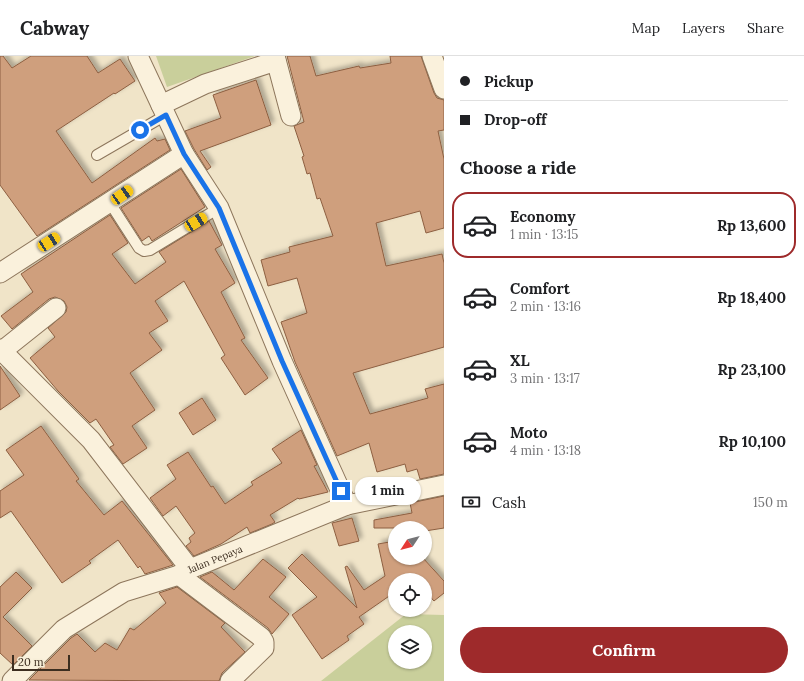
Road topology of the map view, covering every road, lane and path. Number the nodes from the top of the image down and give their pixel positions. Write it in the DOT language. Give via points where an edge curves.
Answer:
graph roads {
  1 [pos="138,56"];
  2 [pos="432,56"];
  3 [pos="275,58"];
  4 [pos="444,89"];
  5 [pos="164,110"];
  6 [pos="291,116"];
  7 [pos="184,154"];
  8 [pos="97,155"];
  9 [pos="110,203"];
  10 [pos="219,208"];
  11 [pos="0,273"];
  12 [pos="56,308"];
  13 [pos="1,350"];
  14 [pos="444,485"];
  15 [pos="347,505"];
  16 [pos="185,572"];
  17 [pos="12,681"];
  18 [pos="230,681"];
  1 -- 5 [label="street"];
  2 -- 4 [label="street"];
  3 -- 5 [label="street" via="205,84"];
  3 -- 6 [label="street"];
  5 -- 7 [label="street"];
  5 -- 8 [label="lane"];
  7 -- 9 [label="street"];
  7 -- 10 [label="street"];
  9 -- 10 [label="lane" via="139,248 144,251 150,250"];
  9 -- 11 [label="street"];
  10 -- 15 [label="street" via="282,361"];
  12 -- 13 [label="street"];
  13 -- 16 [label="street" via="91,440"];
  14 -- 15 [label="street, Jalan Pepaya"];
  15 -- 16 [label="street, Jalan Pepaya"];
  16 -- 17 [label="street, Jalan Pepaya" via="124,592 64,629"];
  16 -- 18 [label="street" via="264,642 264,648"];
}
